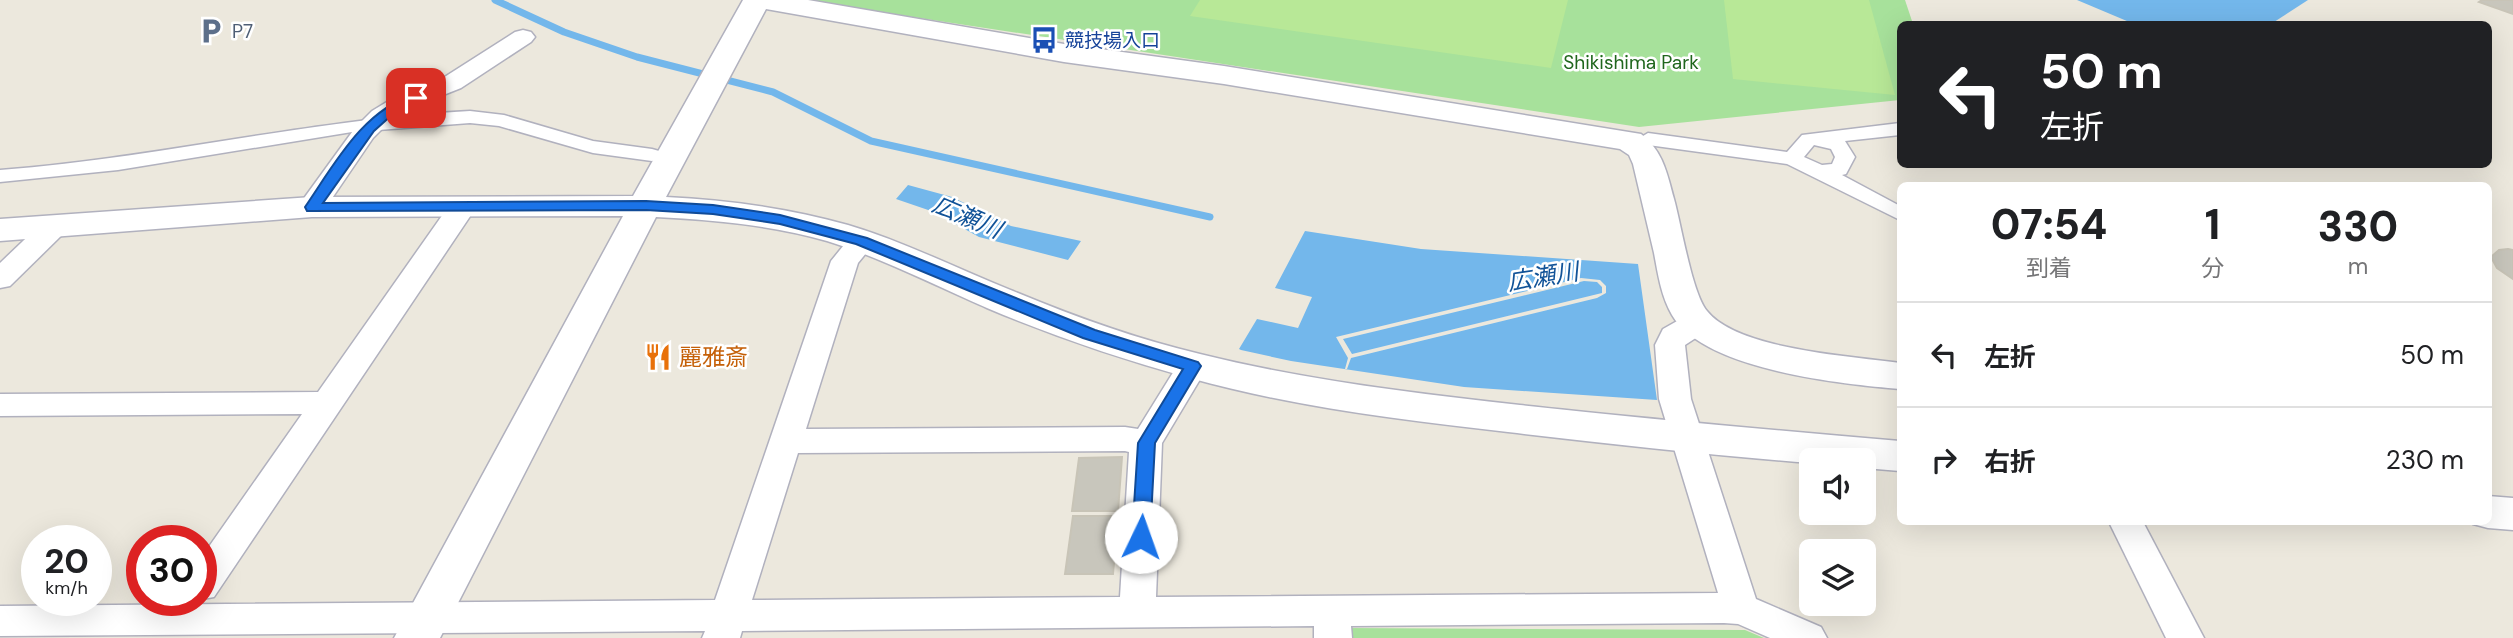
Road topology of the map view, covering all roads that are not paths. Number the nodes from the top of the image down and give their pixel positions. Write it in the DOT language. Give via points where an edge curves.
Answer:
graph roads {
  1 [pos="759,0"];
  2 [pos="523,37"];
  3 [pos="374,123"];
  4 [pos="1897,128"];
  5 [pos="1648,139"];
  6 [pos="1810,139"];
  7 [pos="652,155"];
  8 [pos="1792,159"];
  9 [pos="1819,172"];
  10 [pos="0,176"];
  11 [pos="463,206"];
  12 [pos="646,206"];
  13 [pos="312,207"];
  14 [pos="1897,212"];
  15 [pos="55,226"];
  16 [pos="0,230"];
  17 [pos="862,241"];
  18 [pos="0,279"];
  19 [pos="1697,323"];
  20 [pos="1193,366"];
  21 [pos="1897,375"];
  22 [pos="327,403"];
  23 [pos="0,405"];
  24 [pos="1687,438"];
  25 [pos="787,441"];
  26 [pos="1146,443"];
  27 [pos="1897,456"];
  28 [pos="2492,512"];
  29 [pos="2513,514"];
  30 [pos="2128,525"];
  31 [pos="217,564"];
  32 [pos="1741,609"];
  33 [pos="1138,610"];
  34 [pos="179,619"];
  35 [pos="0,621"];
  36 [pos="1012,625"];
  37 [pos="1332,625"];
  38 [pos="423,627"];
  39 [pos="725,627"];
  40 [pos="1808,638"];
  41 [pos="2185,638"];
  1 -- 12 [label="street"];
  1 -- 19 [label="street" via="1064,53 1630,141 1649,163 1680,290"];
  2 -- 3 [label="street" via="452,83 397,105"];
  3 -- 7 [label="street" via="472,117 505,120 587,145"];
  3 -- 10 [label="street" via="154,160"];
  3 -- 13 [label="street"];
  4 -- 6 [label="street"];
  5 -- 8 [label="street"];
  6 -- 8 [label="street"];
  6 -- 9 [label="street" via="1838,145 1845,157 1839,170"];
  8 -- 9 [label="street"];
  9 -- 14 [label="street"];
  11 -- 12 [label="street"];
  11 -- 13 [label="street"];
  11 -- 22 [label="street"];
  12 -- 17 [label="street" via="746,214"];
  12 -- 38 [label="street"];
  13 -- 15 [label="street"];
  15 -- 16 [label="street"];
  15 -- 18 [label="street"];
  17 -- 20 [label="street" via="1089,334"];
  17 -- 25 [label="street" via="845,261"];
  19 -- 21 [label="street" via="1748,350"];
  19 -- 24 [label="street" via="1674,336 1670,345 1675,399"];
  20 -- 24 [label="street" via="1333,396"];
  20 -- 26 [label="street"];
  22 -- 23 [label="street"];
  22 -- 31 [label="street"];
  24 -- 27 [label="street"];
  24 -- 32 [label="street"];
  25 -- 26 [label="street" via="1125,439"];
  25 -- 39 [label="street"];
  26 -- 33 [label="street"];
  28 -- 29 [label="street"];
  30 -- 41 [label="street"];
  32 -- 37 [label="street"];
  32 -- 40 [label="street"];
  33 -- 36 [label="street"];
  33 -- 37 [label="street"];
  34 -- 35 [label="street"];
  34 -- 38 [label="street"];
  36 -- 39 [label="street"];
  38 -- 39 [label="street"];
}
